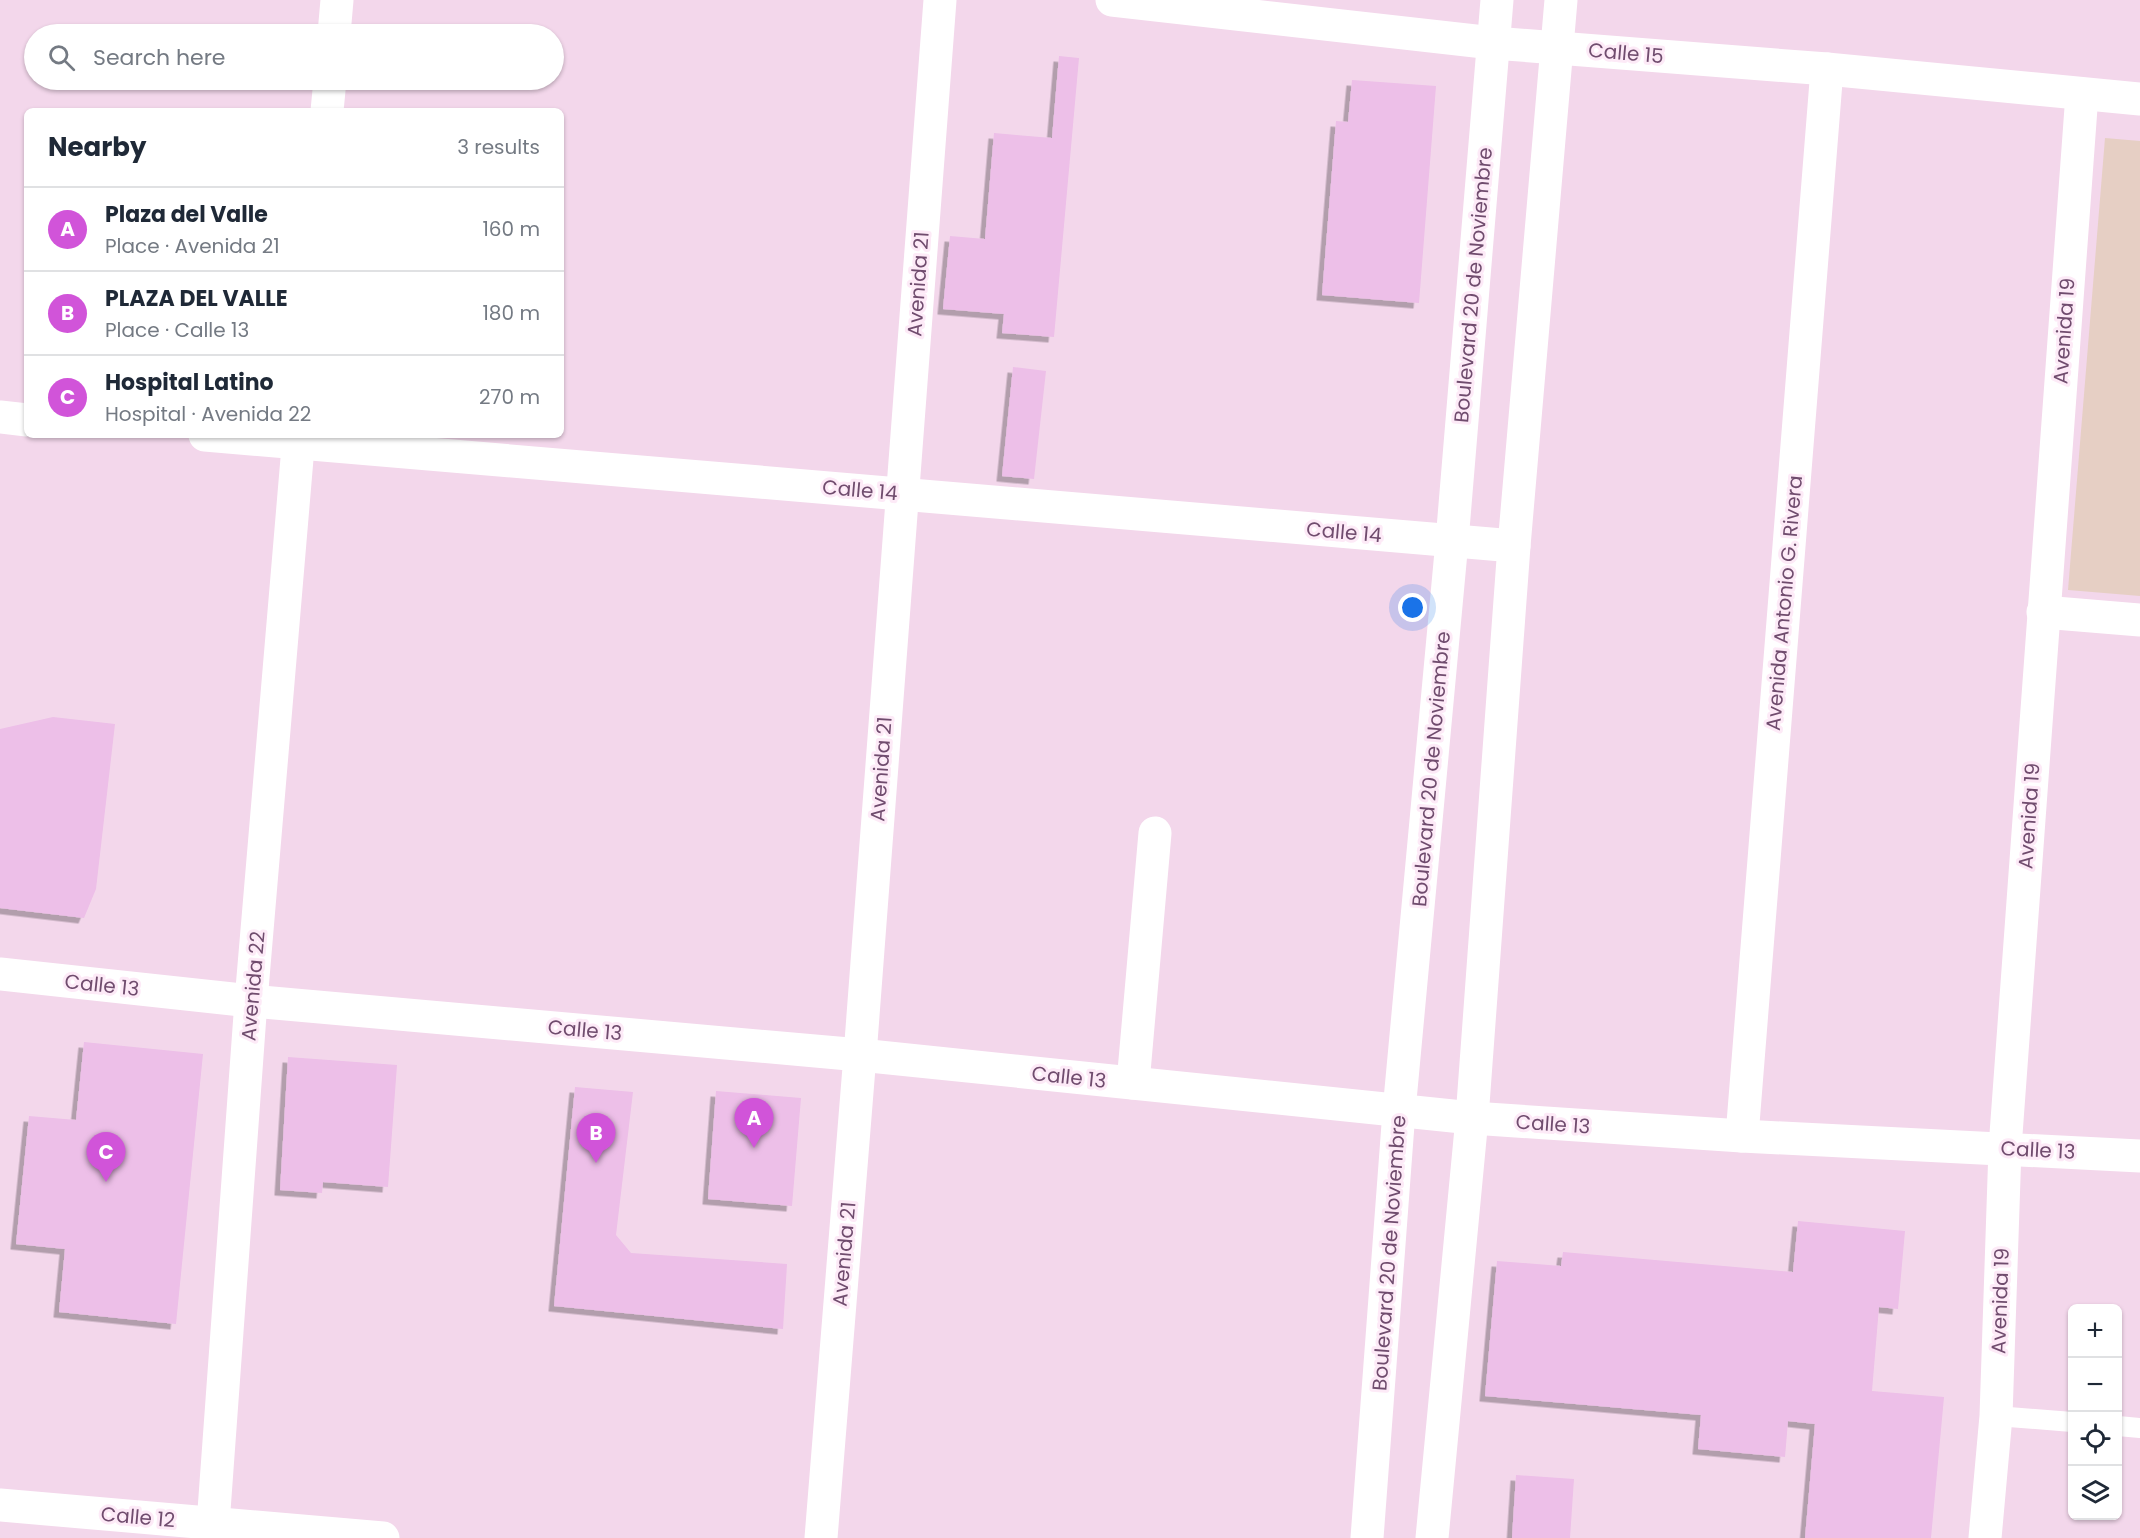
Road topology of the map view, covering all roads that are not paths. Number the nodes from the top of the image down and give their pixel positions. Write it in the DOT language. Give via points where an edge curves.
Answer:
graph roads {
  1 [pos="337,0"];
  2 [pos="940,0"];
  3 [pos="1112,0"];
  4 [pos="1497,0"];
  5 [pos="1561,0"];
  6 [pos="335,24"];
  7 [pos="1493,43"];
  8 [pos="1557,47"];
  9 [pos="1827,69"];
  10 [pos="329,90"];
  11 [pos="2082,94"];
  12 [pos="2140,99"];
  13 [pos="327,108"];
  14 [pos="0,417"];
  15 [pos="24,420"];
  16 [pos="276,438"];
  17 [pos="299,439"];
  18 [pos="901,494"];
  19 [pos="1452,541"];
  20 [pos="1514,546"];
  21 [pos="2043,612"];
  22 [pos="2140,620"];
  23 [pos="1155,833"];
  24 [pos="0,974"];
  25 [pos="251,1001"];
  26 [pos="860,1055"];
  27 [pos="1133,1083"];
  28 [pos="1399,1111"];
  29 [pos="1472,1118"];
  30 [pos="1742,1136"];
  31 [pos="2005,1148"];
  32 [pos="2140,1156"];
  33 [pos="1996,1416"];
  34 [pos="2068,1422"];
  35 [pos="2122,1426"];
  36 [pos="2140,1428"];
  37 [pos="0,1505"];
  38 [pos="213,1531"];
  39 [pos="383,1538"];
  40 [pos="821,1538"];
  41 [pos="1367,1538"];
  42 [pos="1432,1538"];
  43 [pos="1985,1538"];
  1 -- 6 [label="street"];
  2 -- 18 [label="street, Avenida 21"];
  3 -- 7 [label="street, Calle 15"];
  4 -- 7 [label="street, Boulevard 20 de Noviembre"];
  5 -- 8 [label="street"];
  7 -- 8 [label="street, Calle 15"];
  7 -- 19 [label="street, Boulevard 20 de Noviembre"];
  8 -- 9 [label="street, Calle 15"];
  8 -- 20 [label="street"];
  9 -- 11 [label="street, Calle 15"];
  9 -- 30 [label="street, Avenida Antonio G. Rivera"];
  10 -- 13 [label="street"];
  11 -- 12 [label="street, Calle 15"];
  11 -- 21 [label="street, Avenida 19"];
  14 -- 15 [label="street"];
  16 -- 17 [label="street, Calle 14"];
  17 -- 18 [label="street, Calle 14"];
  17 -- 25 [label="street, Avenida 22"];
  18 -- 19 [label="street, Calle 14"];
  18 -- 26 [label="street, Avenida 21"];
  19 -- 20 [label="street, Calle 14"];
  19 -- 28 [label="street, Boulevard 20 de Noviembre"];
  20 -- 29 [label="street"];
  21 -- 22 [label="street"];
  21 -- 31 [label="street, Avenida 19"];
  23 -- 27 [label="street"];
  24 -- 25 [label="street, Calle 13"];
  25 -- 26 [label="street, Calle 13"];
  25 -- 38 [label="street, Avenida 22"];
  26 -- 27 [label="street, Calle 13"];
  26 -- 40 [label="street, Avenida 21"];
  27 -- 28 [label="street, Calle 13"];
  28 -- 29 [label="street, Calle 13"];
  28 -- 41 [label="street, Boulevard 20 de Noviembre"];
  29 -- 30 [label="street, Calle 13"];
  29 -- 42 [label="street"];
  30 -- 31 [label="street, Calle 13"];
  31 -- 32 [label="street, Calle 13"];
  31 -- 33 [label="street, Avenida 19"];
  33 -- 34 [label="lane"];
  33 -- 43 [label="street, Avenida 19"];
  35 -- 36 [label="lane"];
  37 -- 38 [label="street, Calle 12"];
  38 -- 39 [label="street, Calle 12"];
}
